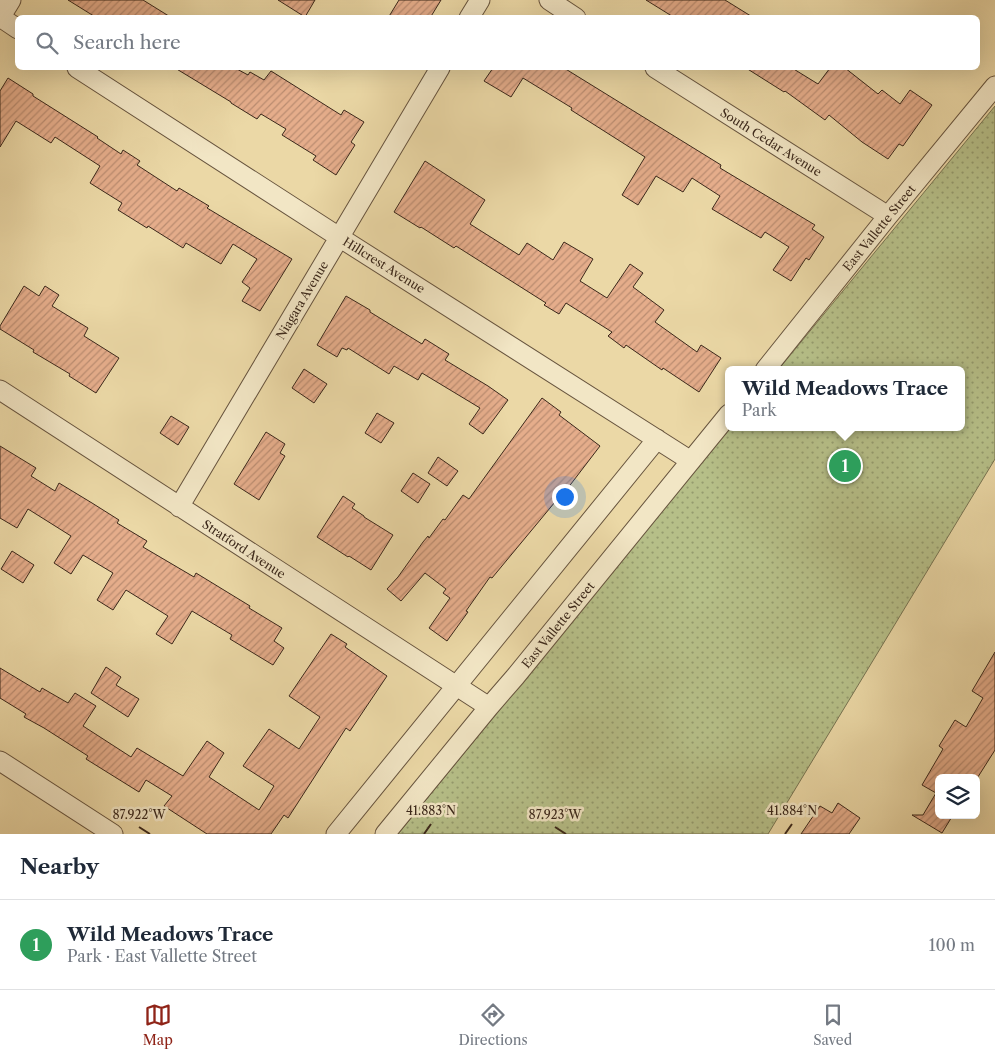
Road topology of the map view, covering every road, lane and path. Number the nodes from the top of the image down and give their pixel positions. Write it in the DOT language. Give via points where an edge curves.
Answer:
graph roads {
  1 [pos="11,0"];
  2 [pos="480,0"];
  3 [pos="548,0"];
  4 [pos="471,15"];
  5 [pos="571,15"];
  6 [pos="0,18"];
  7 [pos="15,27"];
  8 [pos="80,70"];
  9 [pos="439,70"];
  10 [pos="658,70"];
  11 [pos="995,86"];
  12 [pos="888,216"];
  13 [pos="339,237"];
  14 [pos="768,366"];
  15 [pos="0,390"];
  16 [pos="725,419"];
  17 [pos="657,439"];
  18 [pos="692,461"];
  19 [pos="179,506"];
  20 [pos="456,686"];
  21 [pos="488,707"];
  22 [pos="0,761"];
  23 [pos="113,834"];
  24 [pos="336,834"];
  25 [pos="385,834"];
  1 -- 6 [label="street"];
  2 -- 4 [label="street"];
  3 -- 5 [label="street"];
  6 -- 7 [label="street"];
  8 -- 13 [label="street, Hillcrest Avenue"];
  9 -- 13 [label="street, Niagara Avenue"];
  10 -- 12 [label="street, South Cedar Avenue"];
  11 -- 12 [label="street, East Vallette Street"];
  12 -- 14 [label="street, East Vallette Street"];
  13 -- 17 [label="street, Hillcrest Avenue"];
  13 -- 19 [label="street, Niagara Avenue"];
  15 -- 19 [label="street, Stratford Avenue"];
  16 -- 18 [label="street, East Vallette Street"];
  17 -- 18 [label="street, Hillcrest Avenue"];
  17 -- 20 [label="street"];
  18 -- 21 [label="street, East Vallette Street"];
  19 -- 20 [label="street, Stratford Avenue"];
  20 -- 21 [label="street, Stratford Avenue"];
  20 -- 24 [label="street"];
  21 -- 25 [label="street, East Vallette Street"];
  22 -- 23 [label="street"];
}
